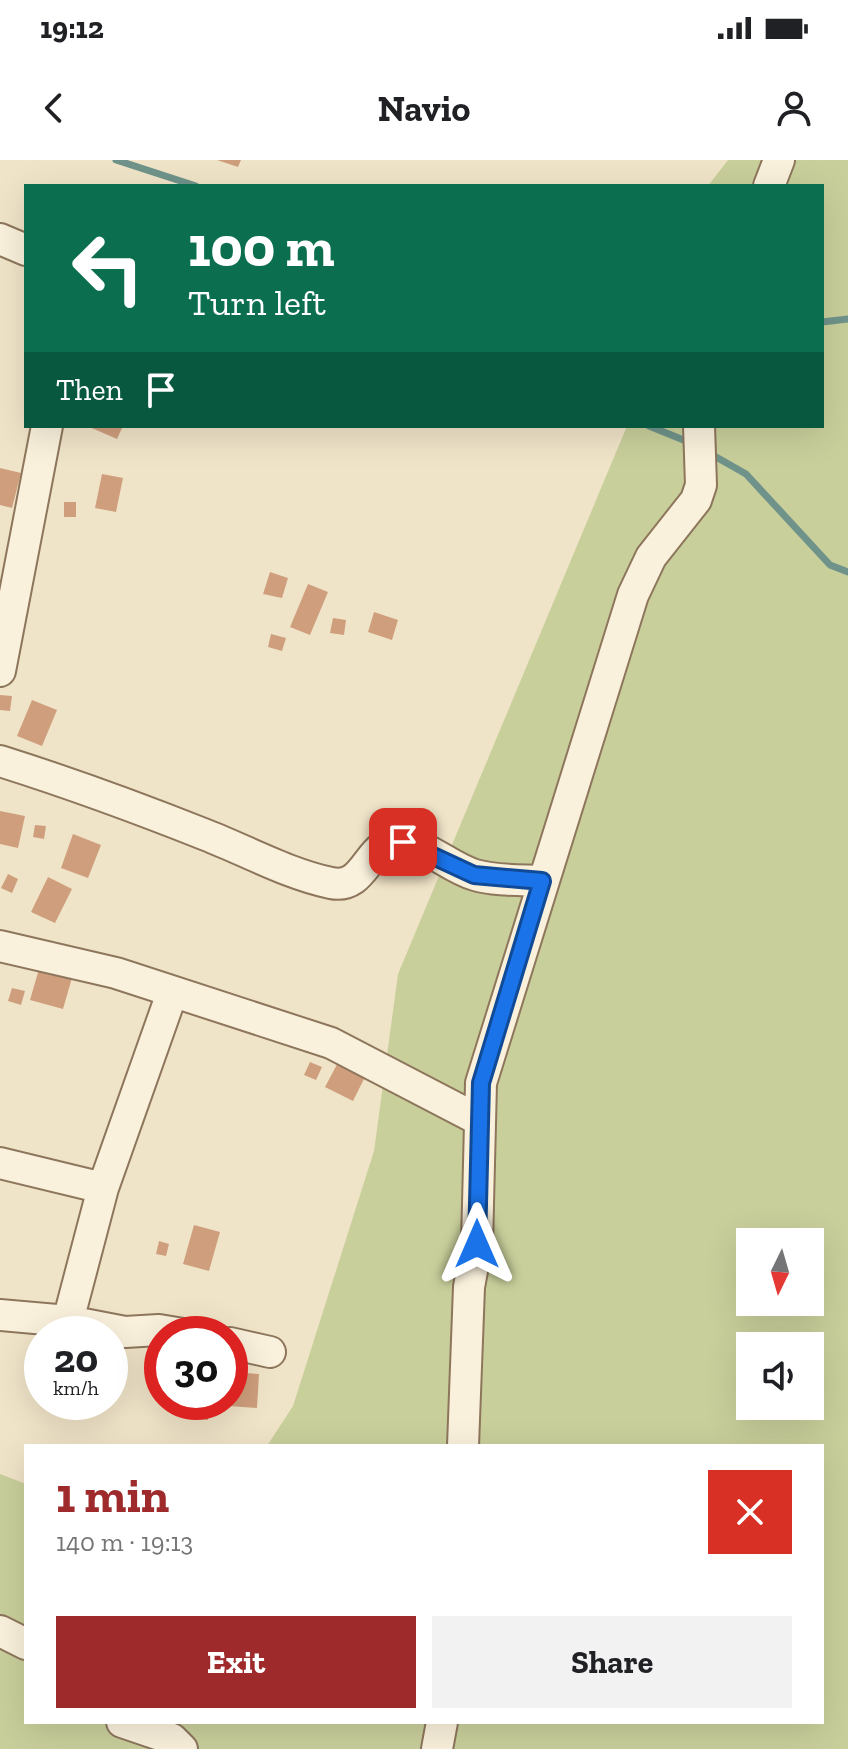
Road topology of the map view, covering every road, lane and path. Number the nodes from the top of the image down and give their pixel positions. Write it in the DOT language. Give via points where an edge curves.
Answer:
graph roads {
  1 [pos="779,160"];
  2 [pos="770,184"];
  3 [pos="0,239"];
  4 [pos="24,249"];
  5 [pos="47,428"];
  6 [pos="699,428"];
  7 [pos="0,671"];
  8 [pos="0,761"];
  9 [pos="542,881"];
  10 [pos="0,946"];
  11 [pos="172,993"];
  12 [pos="479,1120"];
  13 [pos="0,1163"];
  14 [pos="103,1188"];
  15 [pos="69,1316"];
  16 [pos="1,1319"];
  17 [pos="24,1320"];
  18 [pos="248,1347"];
  19 [pos="270,1352"];
  20 [pos="463,1444"];
  21 [pos="0,1631"];
  22 [pos="24,1643"];
  23 [pos="128,1724"];
  24 [pos="442,1724"];
  25 [pos="182,1749"];
  26 [pos="437,1749"];
  1 -- 2 [label="street"];
  3 -- 4 [label="street"];
  5 -- 7 [label="street"];
  6 -- 9 [label="street" via="701,485 696,500 651,557 633,595"];
  8 -- 9 [label="street" via="333,884 361,876 385,845 403,842 474,875"];
  9 -- 12 [label="street" via="481,1083"];
  10 -- 11 [label="street" via="116,973"];
  11 -- 12 [label="street" via="331,1043"];
  11 -- 14 [label="street"];
  12 -- 20 [label="street" via="477,1244 469,1287"];
  13 -- 14 [label="street"];
  14 -- 15 [label="street"];
  16 -- 17 [label="street"];
  18 -- 19 [label="street"];
  21 -- 22 [label="street"];
  23 -- 25 [label="street" via="172,1739"];
  24 -- 26 [label="street"];
}
